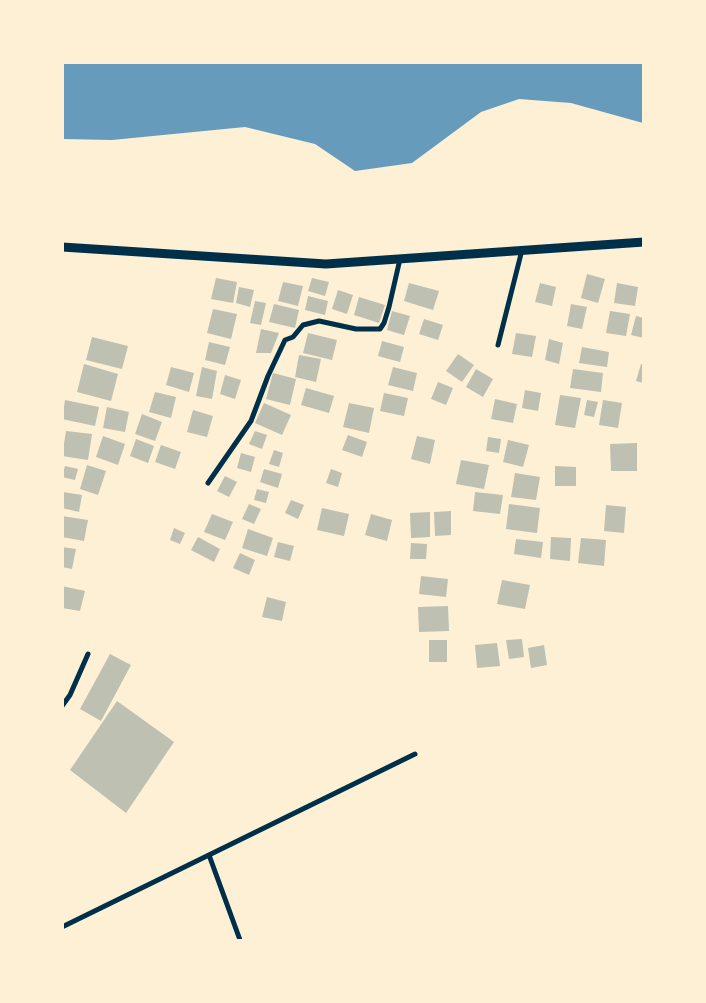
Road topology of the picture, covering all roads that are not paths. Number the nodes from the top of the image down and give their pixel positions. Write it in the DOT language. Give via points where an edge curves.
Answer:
graph roads {
  1 [pos="644,242"];
  2 [pos="62,246"];
  3 [pos="522,250"];
  4 [pos="400,259"];
  5 [pos="498,345"];
  6 [pos="208,483"];
  7 [pos="88,654"];
  8 [pos="62,706"];
  9 [pos="415,754"];
  10 [pos="210,855"];
  11 [pos="62,927"];
  12 [pos="240,940"];
  1 -- 3 [label="street"];
  2 -- 4 [label="street" via="326,264"];
  3 -- 4 [label="street"];
  3 -- 5 [label="street"];
  4 -- 6 [label="street" via="389,307 380,329 356,329 319,321 303,325 285,340 251,421"];
  7 -- 8 [label="street"];
  9 -- 10 [label="street"];
  10 -- 11 [label="street"];
  10 -- 12 [label="street"];
}
